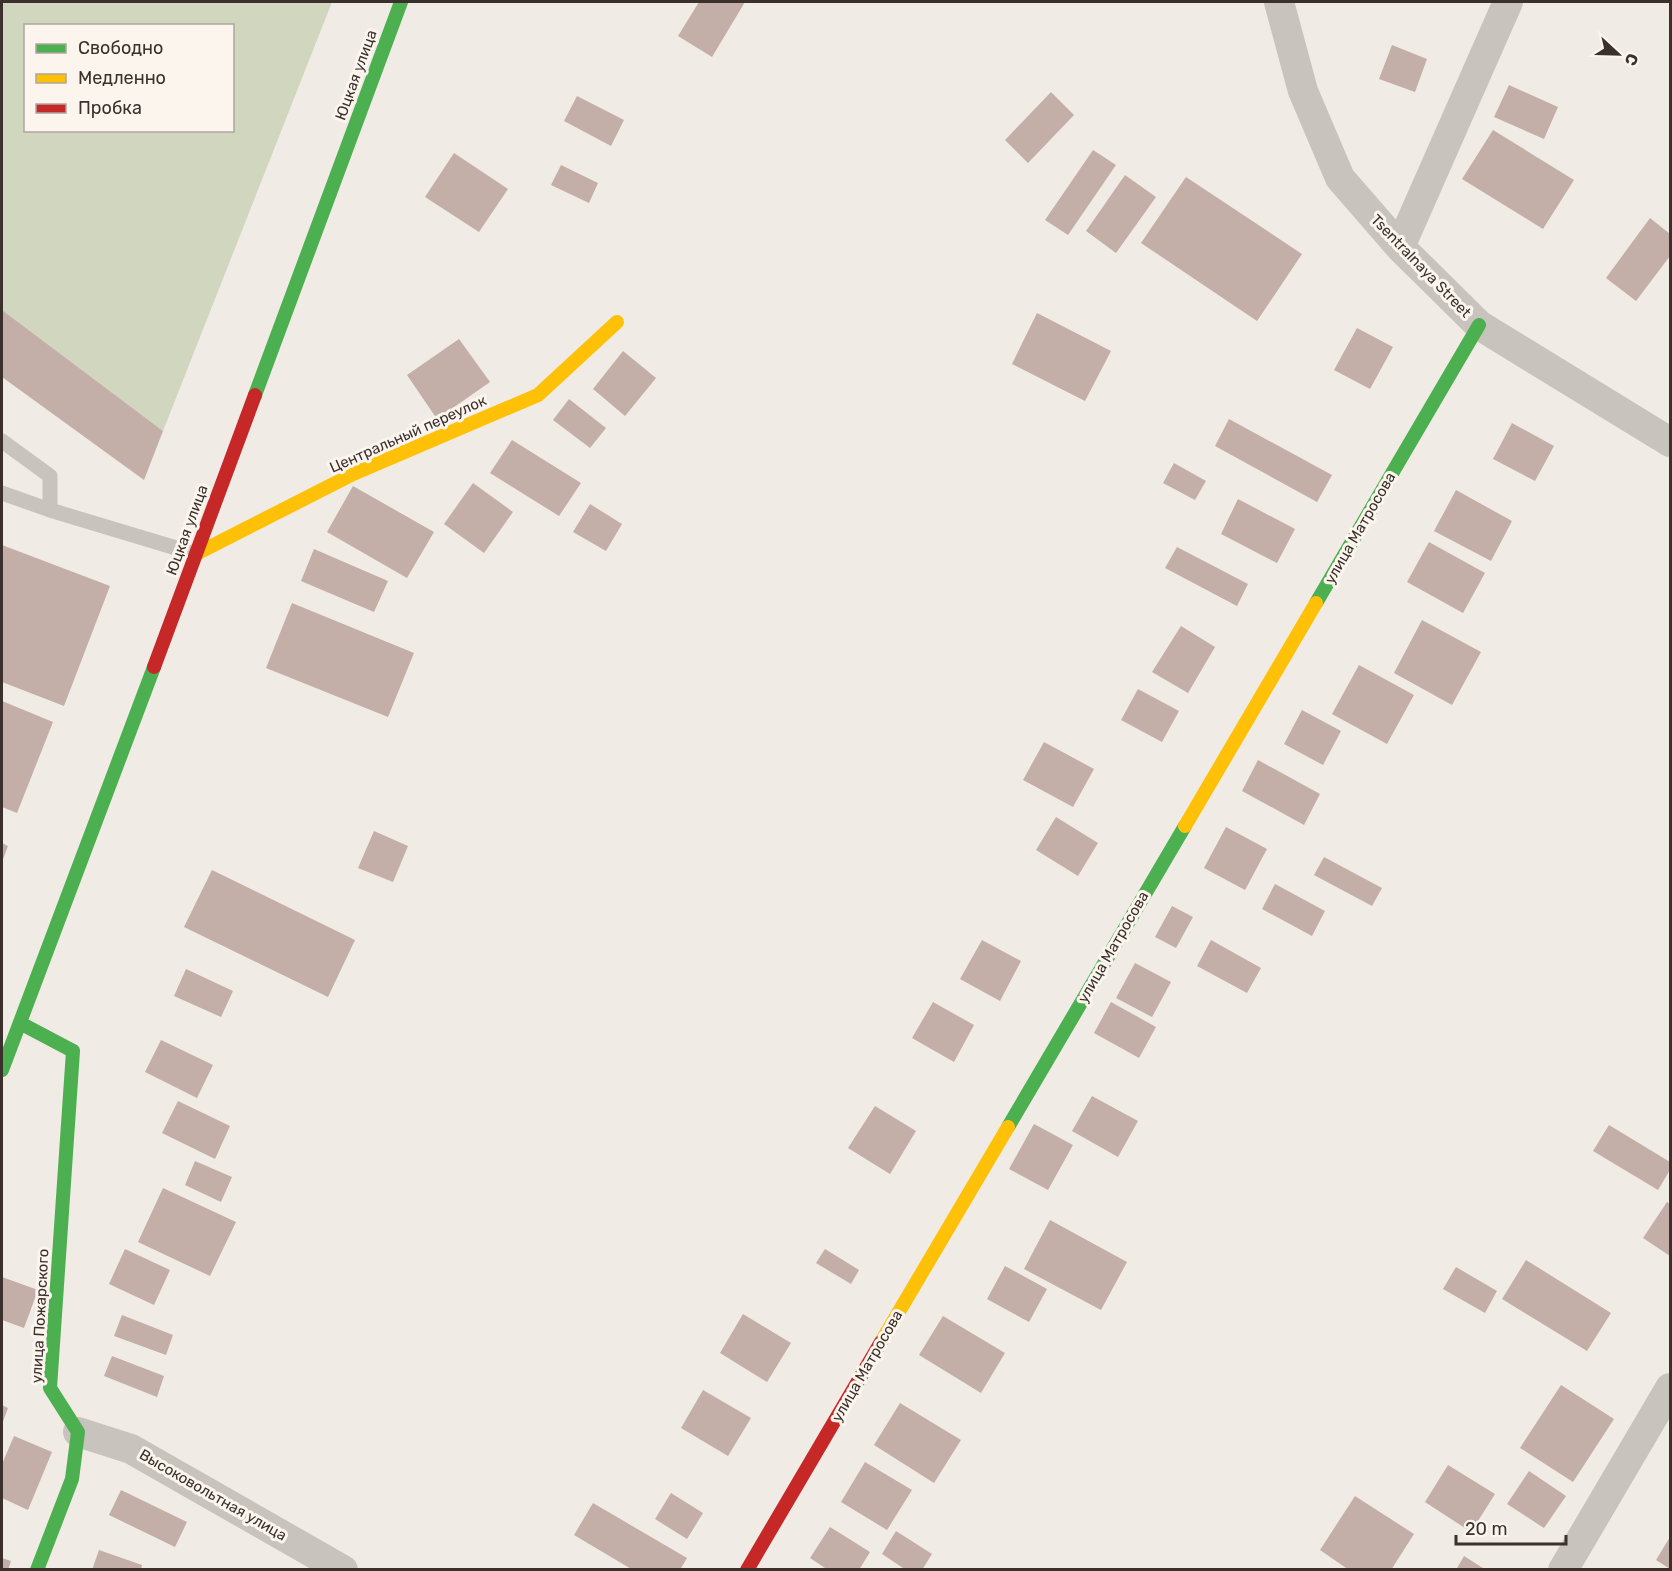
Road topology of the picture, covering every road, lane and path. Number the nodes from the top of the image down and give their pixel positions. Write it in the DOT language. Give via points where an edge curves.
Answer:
graph roads {
  1 [pos="401,2"];
  2 [pos="1279,2"];
  3 [pos="1508,2"];
  4 [pos="1400,247"];
  5 [pos="617,322"];
  6 [pos="1479,325"];
  7 [pos="2,441"];
  8 [pos="1671,442"];
  9 [pos="2,493"];
  10 [pos="50,510"];
  11 [pos="196,554"];
  12 [pos="20,1023"];
  13 [pos="2,1070"];
  14 [pos="1671,1388"];
  15 [pos="78,1432"];
  16 [pos="37,1569"];
  17 [pos="343,1569"];
  18 [pos="747,1569"];
  19 [pos="1563,1569"];
  1 -- 11 [label="street, Юцкая улица"];
  2 -- 4 [label="street, Tsentralnaya Street" via="1303,91 1340,178"];
  3 -- 4 [label="street"];
  4 -- 6 [label="street, Tsentralnaya Street"];
  5 -- 11 [label="street, Центральный переулок" via="538,395 353,474"];
  6 -- 8 [label="street, Tsentralnaya Street"];
  6 -- 18 [label="street, улица Матросова"];
  7 -- 10 [label="lane" via="50,476"];
  9 -- 10 [label="lane"];
  10 -- 11 [label="lane"];
  11 -- 12 [label="street, Юцкая улица"];
  12 -- 13 [label="street, Юцкая улица"];
  12 -- 15 [label="street, улица Пожарского" via="73,1051 50,1388"];
  14 -- 19 [label="street"];
  15 -- 16 [label="street" via="72,1479"];
  15 -- 17 [label="street, Высоковольтная улица" via="131,1449"];
}
